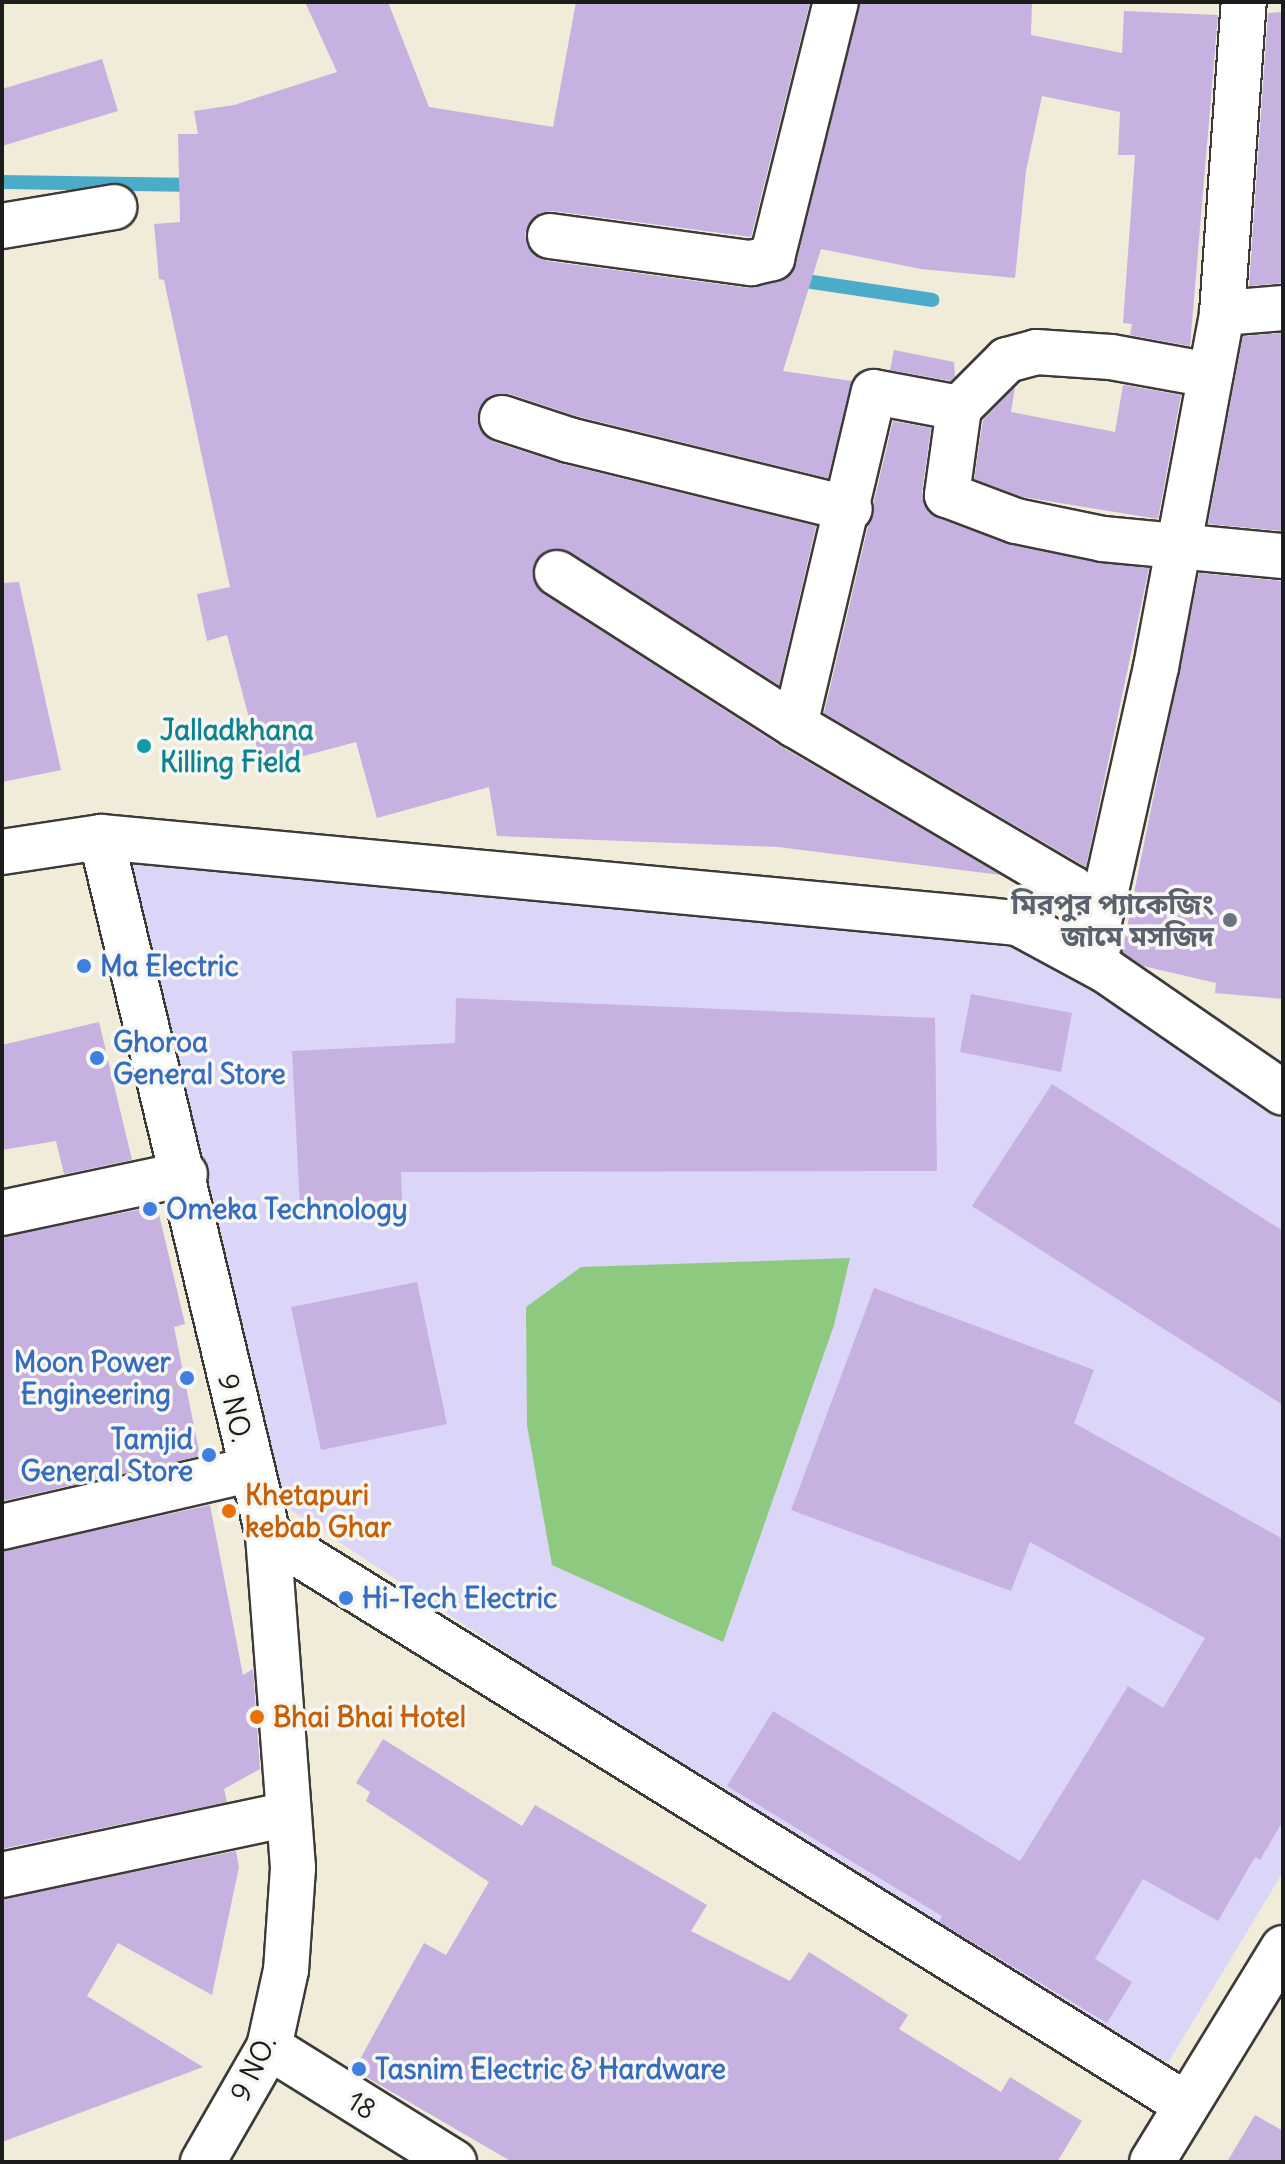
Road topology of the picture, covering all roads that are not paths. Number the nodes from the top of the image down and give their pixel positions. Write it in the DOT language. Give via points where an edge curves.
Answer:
graph roads {
  1 [pos="836,2"];
  2 [pos="1244,2"];
  3 [pos="114,207"];
  4 [pos="2,226"];
  5 [pos="550,236"];
  6 [pos="1283,308"];
  7 [pos="1222,313"];
  8 [pos="1210,375"];
  9 [pos="959,408"];
  10 [pos="502,418"];
  11 [pos="850,509"];
  12 [pos="1177,549"];
  13 [pos="1283,556"];
  14 [pos="557,573"];
  15 [pos="795,725"];
  16 [pos="101,837"];
  17 [pos="2,852"];
  18 [pos="1101,950"];
  19 [pos="1283,1093"];
  20 [pos="185,1174"];
  21 [pos="2,1213"];
  22 [pos="249,1470"];
  23 [pos="2,1527"];
  24 [pos="268,1535"];
  25 [pos="289,1814"];
  26 [pos="2,1875"];
  27 [pos="1282,1952"];
  28 [pos="269,2047"];
  29 [pos="1187,2105"];
  30 [pos="203,2162"];
  31 [pos="454,2162"];
  32 [pos="1152,2162"];
  1 -- 5 [label="street" via="772,258 751,263"];
  2 -- 7 [label="street"];
  3 -- 4 [label="street"];
  6 -- 7 [label="street"];
  7 -- 8 [label="street"];
  8 -- 9 [label="street" via="1111,357 1036,352 1007,360"];
  8 -- 12 [label="street"];
  9 -- 11 [label="street" via="874,392"];
  9 -- 12 [label="street" via="947,495 1016,521"];
  10 -- 11 [label="street" via="569,440"];
  11 -- 15 [label="street"];
  12 -- 13 [label="street"];
  12 -- 18 [label="street"];
  14 -- 15 [label="street"];
  15 -- 18 [label="street" via="1072,888"];
  16 -- 17 [label="street"];
  16 -- 18 [label="street" via="1018,923"];
  16 -- 20 [label="street, 9 NO."];
  18 -- 19 [label="street"];
  20 -- 21 [label="street"];
  20 -- 22 [label="street, 9 NO."];
  22 -- 23 [label="street"];
  22 -- 24 [label="street, 9 NO."];
  24 -- 25 [label="street, 9 NO."];
  24 -- 29 [label="street"];
  25 -- 26 [label="street"];
  25 -- 28 [label="street, 9 NO." via="293,1868 286,1970"];
  27 -- 29 [label="street"];
  28 -- 30 [label="street, 9 NO."];
  28 -- 31 [label="street, 18"];
  29 -- 32 [label="street"];
}
